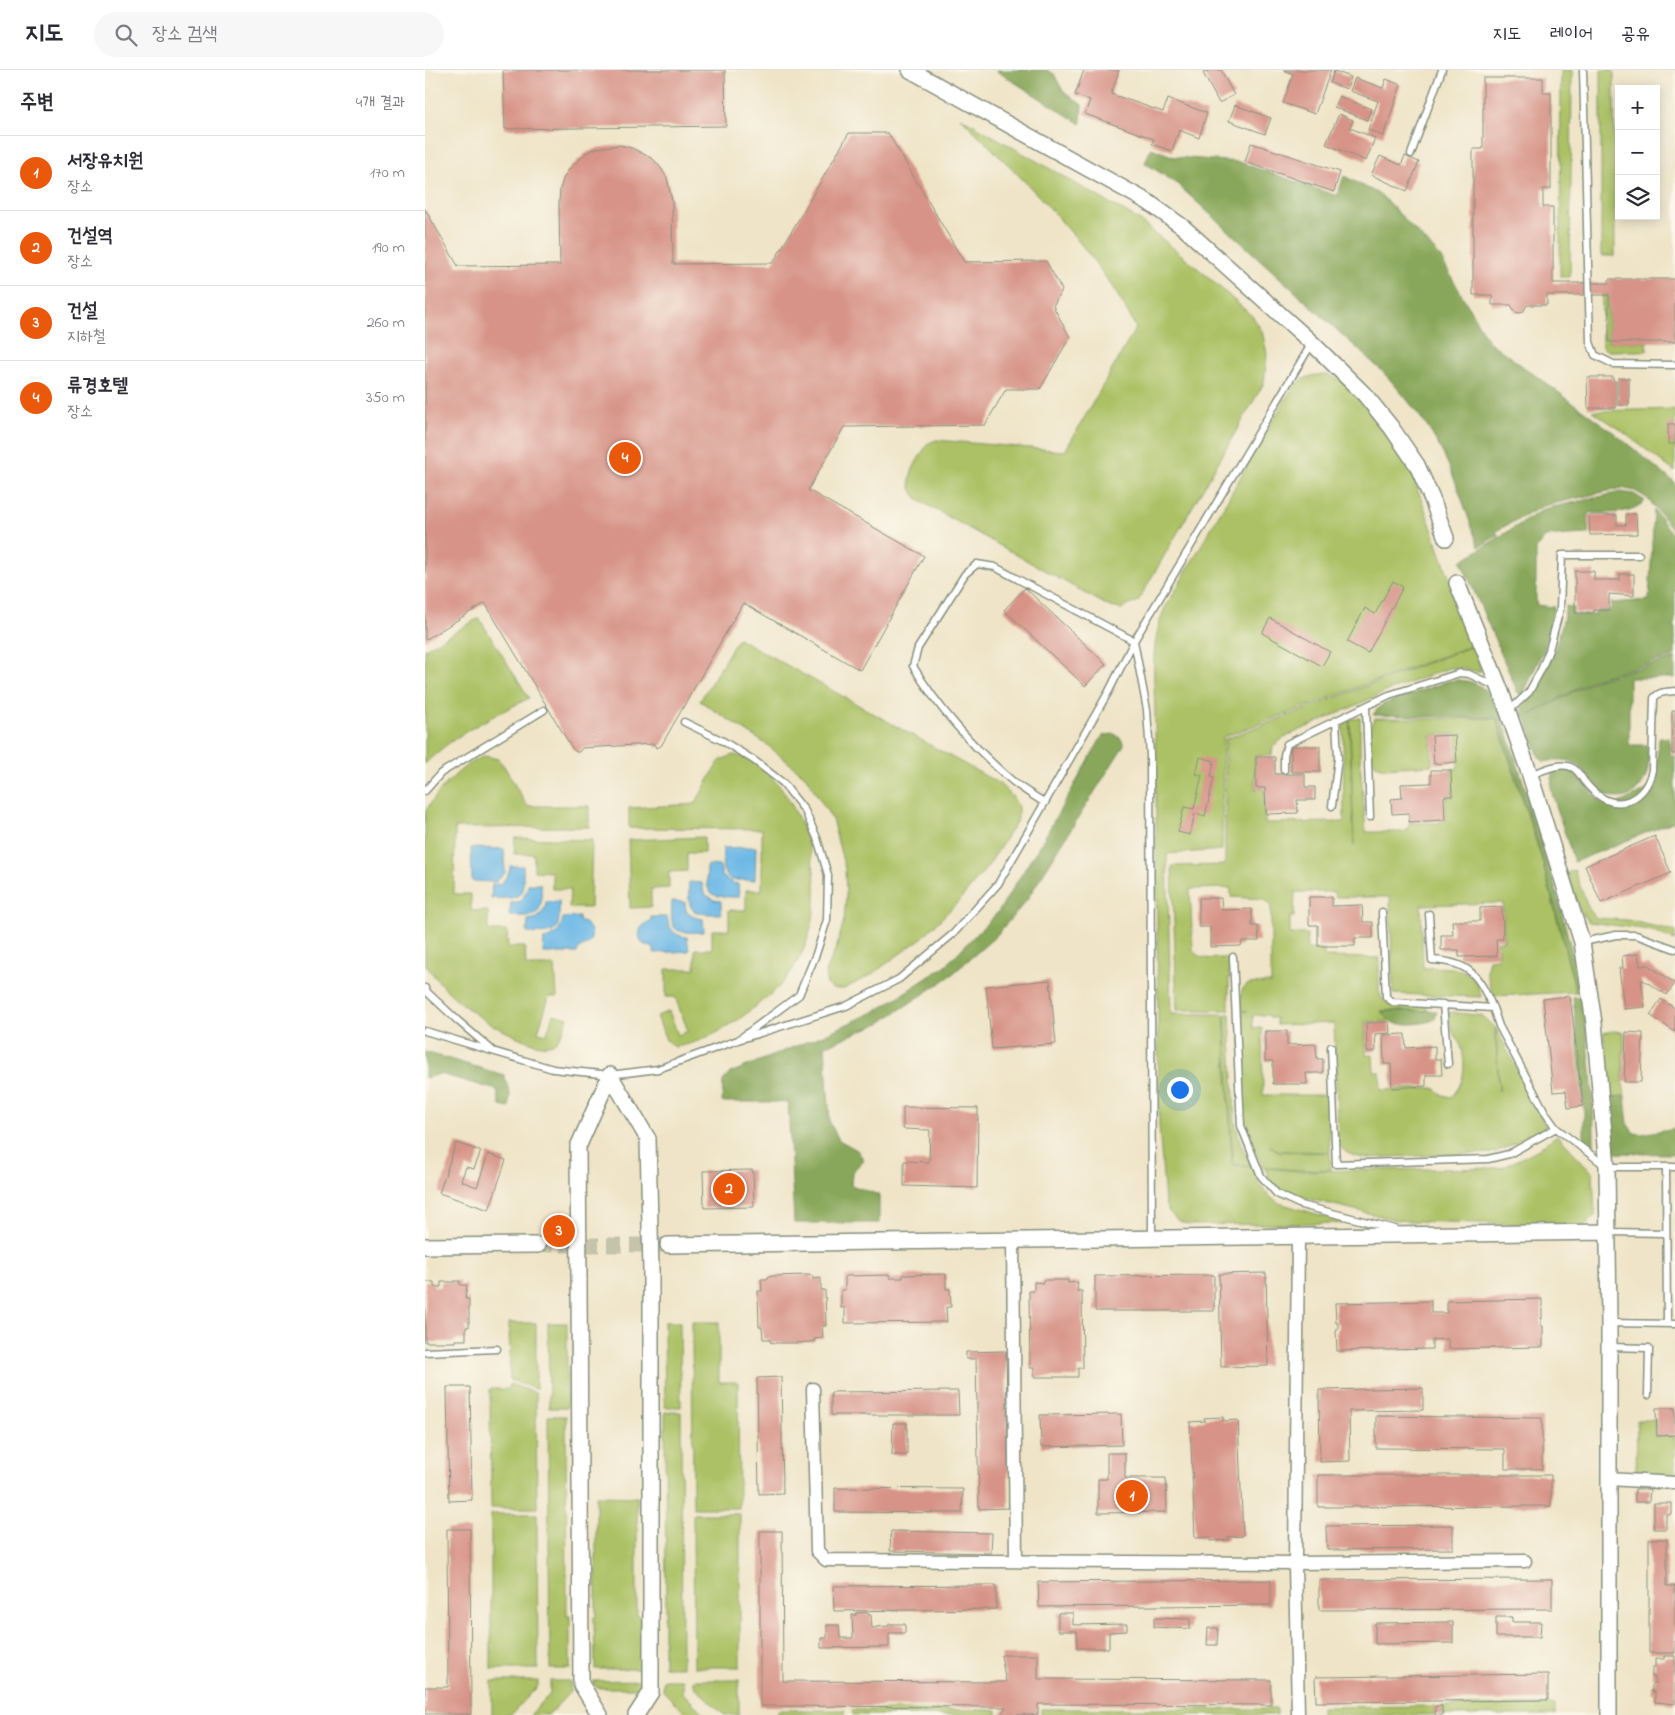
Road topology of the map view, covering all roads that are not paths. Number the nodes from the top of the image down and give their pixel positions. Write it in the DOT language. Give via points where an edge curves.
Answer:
graph roads {
  1 [pos="910,70"];
  2 [pos="1442,70"];
  3 [pos="1583,70"];
  4 [pos="1411,154"];
  5 [pos="1312,342"];
  6 [pos="1675,365"];
  7 [pos="1446,538"];
  8 [pos="1639,555"];
  9 [pos="1457,583"];
  10 [pos="1134,641"];
  11 [pos="1500,689"];
  12 [pos="1675,692"];
  13 [pos="1366,707"];
  14 [pos="544,710"];
  15 [pos="1508,712"];
  16 [pos="1336,721"];
  17 [pos="684,722"];
  18 [pos="1285,770"];
  19 [pos="1531,775"];
  20 [pos="425,791"];
  21 [pos="1045,803"];
  22 [pos="1332,806"];
  23 [pos="1370,817"];
  24 [pos="1382,912"];
  25 [pos="1429,914"];
  26 [pos="1582,942"];
  27 [pos="1675,949"];
  28 [pos="1233,957"];
  29 [pos="425,988"];
  30 [pos="1443,1004"];
  31 [pos="1493,1008"];
  32 [pos="425,1031"];
  33 [pos="738,1040"];
  34 [pos="1331,1047"];
  35 [pos="494,1052"];
  36 [pos="1448,1064"];
  37 [pos="610,1075"];
  38 [pos="1556,1128"];
  39 [pos="1607,1167"];
  40 [pos="1665,1167"];
  41 [pos="1675,1167"];
  42 [pos="1608,1232"];
  43 [pos="1665,1233"];
  44 [pos="1418,1235"];
  45 [pos="1299,1236"];
  46 [pos="1152,1238"];
  47 [pos="1013,1240"];
  48 [pos="538,1245"];
  49 [pos="668,1245"];
  50 [pos="425,1246"];
  51 [pos="1609,1323"];
  52 [pos="1667,1324"];
  53 [pos="1675,1324"];
  54 [pos="1608,1347"];
  55 [pos="497,1349"];
  56 [pos="425,1352"];
  57 [pos="813,1389"];
  58 [pos="1648,1395"];
  59 [pos="1609,1479"];
  60 [pos="1675,1483"];
  61 [pos="1016,1561"];
  62 [pos="1525,1561"];
  63 [pos="1295,1563"];
  64 [pos="600,1715"];
  65 [pos="636,1715"];
  66 [pos="1298,1715"];
  67 [pos="1609,1715"];
  1 -- 5 [label="street" via="1148,202 1183,226"];
  2 -- 4 [label="lane"];
  3 -- 6 [label="lane" via="1590,342 1595,356 1613,364"];
  5 -- 7 [label="street" via="1365,395 1417,465"];
  5 -- 10 [label="lane"];
  8 -- 15 [label="lane" via="1562,555 1560,609 1549,650 1529,692"];
  9 -- 11 [label="street"];
  10 -- 21 [label="lane"];
  10 -- 21 [label="lane" via="995,567 977,564 965,574 918,648 913,666 966,736 1011,780"];
  10 -- 46 [label="lane" via="1147,710 1150,755"];
  11 -- 13 [label="lane" via="1469,674 1460,674 1389,696"];
  11 -- 15 [label="street"];
  12 -- 19 [label="lane" via="1663,692 1654,698 1652,770 1645,788 1632,799 1607,800 1570,766 1562,765"];
  13 -- 16 [label="lane"];
  13 -- 23 [label="lane"];
  14 -- 20 [label="lane" via="441,773"];
  15 -- 19 [label="street"];
  16 -- 18 [label="lane" via="1287,744"];
  16 -- 22 [label="lane" via="1338,758"];
  17 -- 33 [label="lane" via="755,760 783,783 805,811 828,875 827,920 799,995"];
  19 -- 26 [label="street"];
  21 -- 33 [label="lane" via="999,884 953,934 899,979 846,1006"];
  24 -- 30 [label="lane" via="1386,997 1393,1002"];
  25 -- 31 [label="lane" via="1433,960 1459,964 1475,974"];
  26 -- 27 [label="lane" via="1616,935 1636,936"];
  26 -- 39 [label="street" via="1594,1023"];
  28 -- 44 [label="lane" via="1241,1126 1261,1176 1277,1194 1301,1205"];
  29 -- 35 [label="lane"];
  30 -- 31 [label="lane"];
  30 -- 36 [label="lane"];
  31 -- 38 [label="lane"];
  32 -- 35 [label="lane"];
  33 -- 37 [label="lane" via="658,1069"];
  34 -- 38 [label="lane" via="1336,1164 1488,1159 1509,1154"];
  35 -- 37 [label="lane" via="553,1069"];
  37 -- 64 [label="street, bridge" via="578,1147 581,1684"];
  37 -- 65 [label="street, bridge" via="647,1139 651,1271 651,1692"];
  38 -- 39 [label="lane"];
  39 -- 40 [label="lane"];
  39 -- 42 [label="street"];
  40 -- 41 [label="lane"];
  40 -- 43 [label="lane"];
  42 -- 43 [label="lane"];
  42 -- 44 [label="street"];
  42 -- 51 [label="street"];
  43 -- 52 [label="lane"];
  44 -- 45 [label="street"];
  45 -- 46 [label="street"];
  45 -- 63 [label="street"];
  46 -- 47 [label="street"];
  47 -- 49 [label="street"];
  47 -- 61 [label="street"];
  48 -- 50 [label="street"];
  51 -- 52 [label="lane"];
  51 -- 54 [label="street"];
  52 -- 53 [label="lane"];
  54 -- 58 [label="lane" via="1649,1348"];
  54 -- 59 [label="street"];
  55 -- 56 [label="lane"];
  57 -- 61 [label="street" via="817,1551 826,1560"];
  59 -- 60 [label="street"];
  59 -- 67 [label="street"];
  61 -- 63 [label="street"];
  62 -- 63 [label="street"];
  63 -- 66 [label="street"];
}
